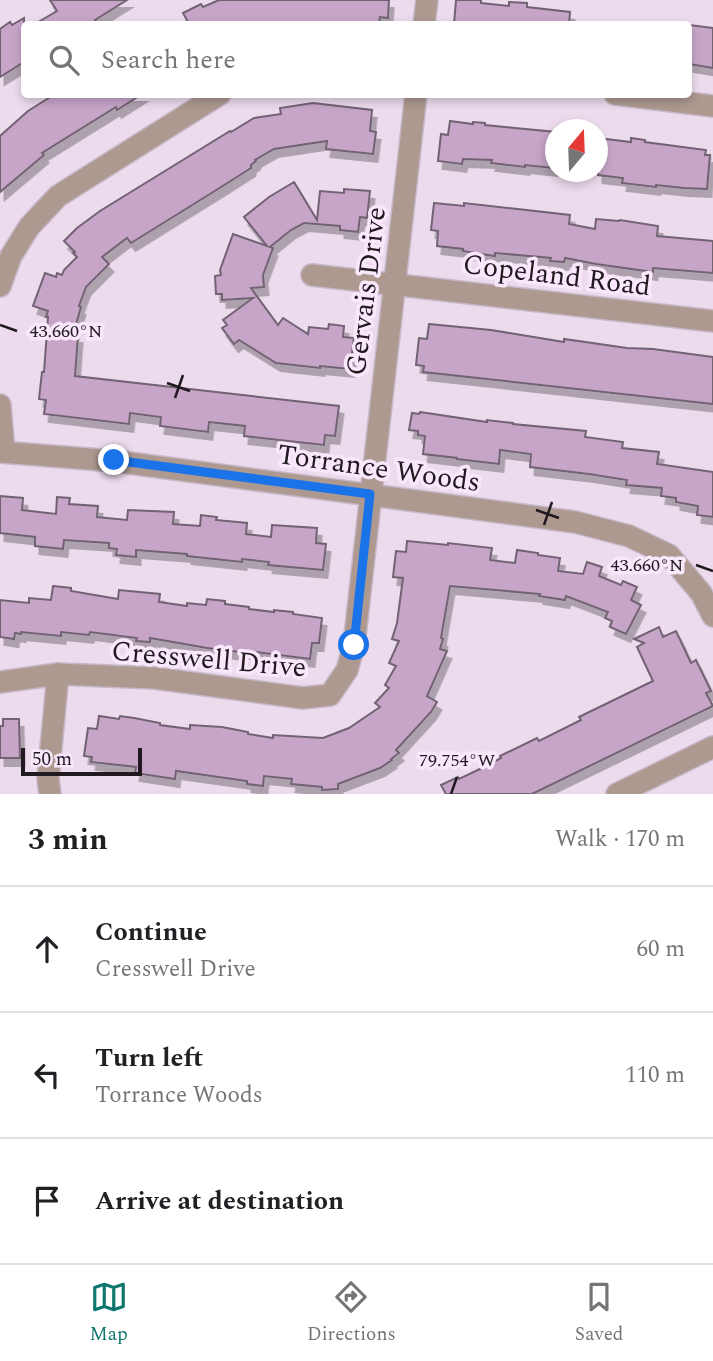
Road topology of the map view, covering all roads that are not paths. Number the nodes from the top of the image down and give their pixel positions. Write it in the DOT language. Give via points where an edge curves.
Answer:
graph roads {
  1 [pos="427,0"];
  2 [pos="425,21"];
  3 [pos="214,98"];
  4 [pos="416,98"];
  5 [pos="648,98"];
  6 [pos="713,106"];
  7 [pos="313,275"];
  8 [pos="394,284"];
  9 [pos="0,286"];
  10 [pos="713,321"];
  11 [pos="0,405"];
  12 [pos="2,452"];
  13 [pos="370,494"];
  14 [pos="707,591"];
  15 [pos="713,616"];
  16 [pos="58,674"];
  17 [pos="0,682"];
  18 [pos="713,747"];
  19 [pos="50,794"];
  20 [pos="617,794"];
  1 -- 2 [label="street"];
  3 -- 9 [label="street" via="58,196 29,227"];
  4 -- 8 [label="street, Gervais Drive"];
  5 -- 6 [label="street"];
  7 -- 8 [label="street, Copeland Road"];
  8 -- 10 [label="street, Copeland Road"];
  8 -- 13 [label="street, Gervais Drive"];
  11 -- 12 [label="street"];
  12 -- 13 [label="street, Torrance Woods" via="114,460"];
  13 -- 14 [label="street, Torrance Woods" via="575,522 629,536 669,555"];
  13 -- 16 [label="street, Cresswell Drive" via="354,645 347,670 330,695 303,698 154,678"];
  14 -- 15 [label="street, Torrance Woods"];
  16 -- 17 [label="street, Cresswell Drive"];
  16 -- 19 [label="street"];
  18 -- 20 [label="street"];
}
